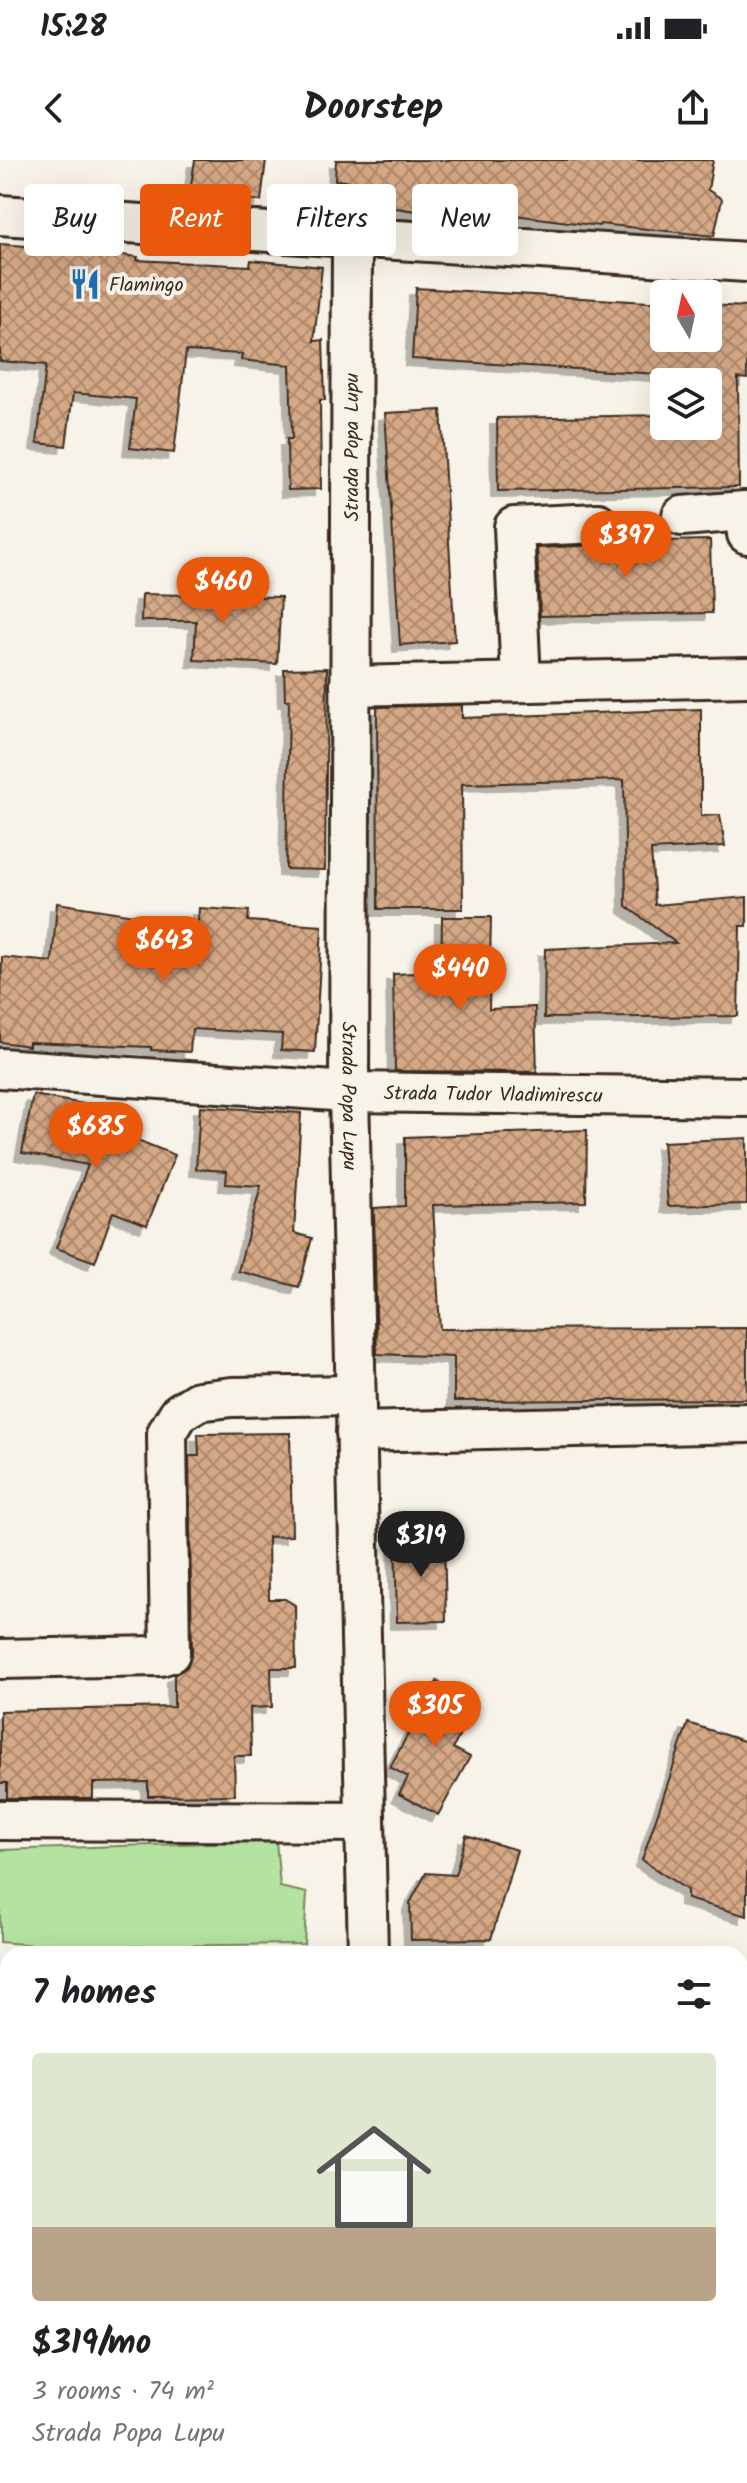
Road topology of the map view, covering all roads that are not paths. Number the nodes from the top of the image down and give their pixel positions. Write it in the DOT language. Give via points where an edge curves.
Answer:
graph roads {
  1 [pos="0,215"];
  2 [pos="267,231"];
  3 [pos="396,239"];
  4 [pos="352,256"];
  5 [pos="747,262"];
  6 [pos="682,516"];
  7 [pos="598,523"];
  8 [pos="747,534"];
  9 [pos="747,677"];
  10 [pos="521,682"];
  11 [pos="350,686"];
  12 [pos="0,1068"];
  13 [pos="349,1092"];
  14 [pos="747,1097"];
  15 [pos="355,1395"];
  16 [pos="747,1423"];
  17 [pos="356,1432"];
  18 [pos="0,1659"];
  19 [pos="0,1820"];
  20 [pos="364,1822"];
  21 [pos="368,1946"];
  1 -- 2 [label="street"];
  3 -- 5 [label="street"];
  4 -- 11 [label="street, Strada Popa Lupu"];
  6 -- 8 [label="street" via="745,511"];
  7 -- 10 [label="street" via="514,527"];
  9 -- 10 [label="street"];
  10 -- 11 [label="street"];
  11 -- 13 [label="street, Strada Popa Lupu"];
  12 -- 13 [label="street, Strada Tudor Vladimirescu"];
  13 -- 14 [label="street, Strada Tudor Vladimirescu"];
  13 -- 15 [label="street, Strada Popa Lupu"];
  15 -- 17 [label="street, Strada Popa Lupu"];
  15 -- 18 [label="street" via="232,1397 198,1401 179,1413 167,1433 170,1653"];
  16 -- 17 [label="street"];
  17 -- 20 [label="street, Strada Popa Lupu"];
  19 -- 20 [label="street"];
  20 -- 21 [label="street, Strada Popa Lupu"];
}
